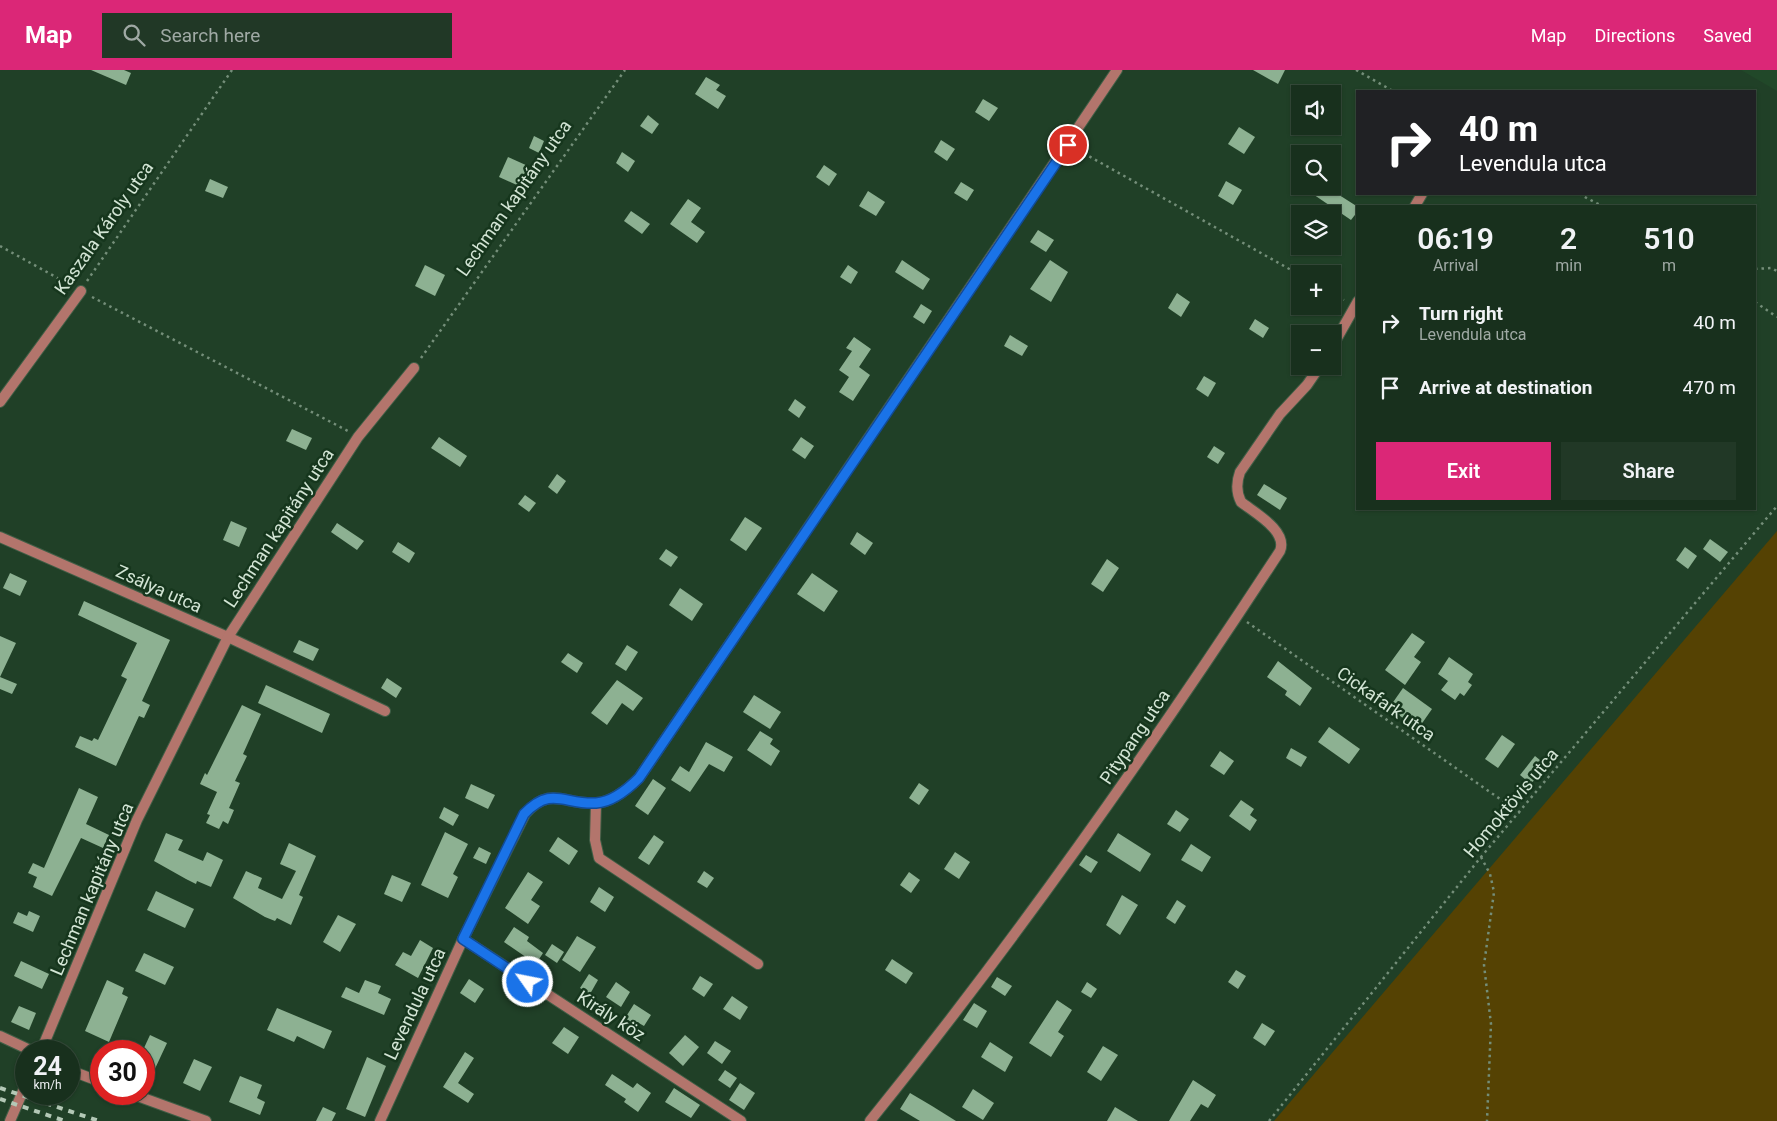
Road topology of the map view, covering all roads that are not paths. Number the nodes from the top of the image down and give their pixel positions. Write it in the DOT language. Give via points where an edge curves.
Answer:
graph roads {
  1 [pos="1117,70"];
  2 [pos="81,291"];
  3 [pos="1356,305"];
  4 [pos="1341,331"];
  5 [pos="414,368"];
  6 [pos="1314,375"];
  7 [pos="0,402"];
  8 [pos="0,537"];
  9 [pos="228,637"];
  10 [pos="385,711"];
  11 [pos="596,803"];
  12 [pos="463,939"];
  13 [pos="758,964"];
  14 [pos="0,1036"];
  15 [pos="46,1040"];
  16 [pos="15,1043"];
  17 [pos="155,1102"];
  18 [pos="17,1105"];
  19 [pos="10,1121"];
  20 [pos="206,1121"];
  21 [pos="380,1121"];
  22 [pos="741,1121"];
  23 [pos="870,1121"];
  1 -- 11 [label="street" via="639,778 620,793"];
  2 -- 7 [label="street, Kaszala Károly utca"];
  3 -- 4 [label="street"];
  5 -- 9 [label="street, Lechman kapitány utca" via="358,437"];
  6 -- 23 [label="street, Pitypang utca" via="1280,414 1237,480 1241,502 1275,530 1282,544 1280,551 1098,820 947,1025"];
  8 -- 9 [label="street, Zsálya utca"];
  9 -- 10 [label="street, Zsálya utca"];
  9 -- 15 [label="street, Lechman kapitány utca" via="137,820"];
  11 -- 12 [label="street, Levendula utca" via="553,797 534,804 524,814"];
  11 -- 13 [label="street" via="595,840 599,858"];
  12 -- 21 [label="street, Levendula utca"];
  12 -- 22 [label="street, Király köz"];
  14 -- 16 [label="street"];
  17 -- 20 [label="street"];
  18 -- 19 [label="street"];
}
